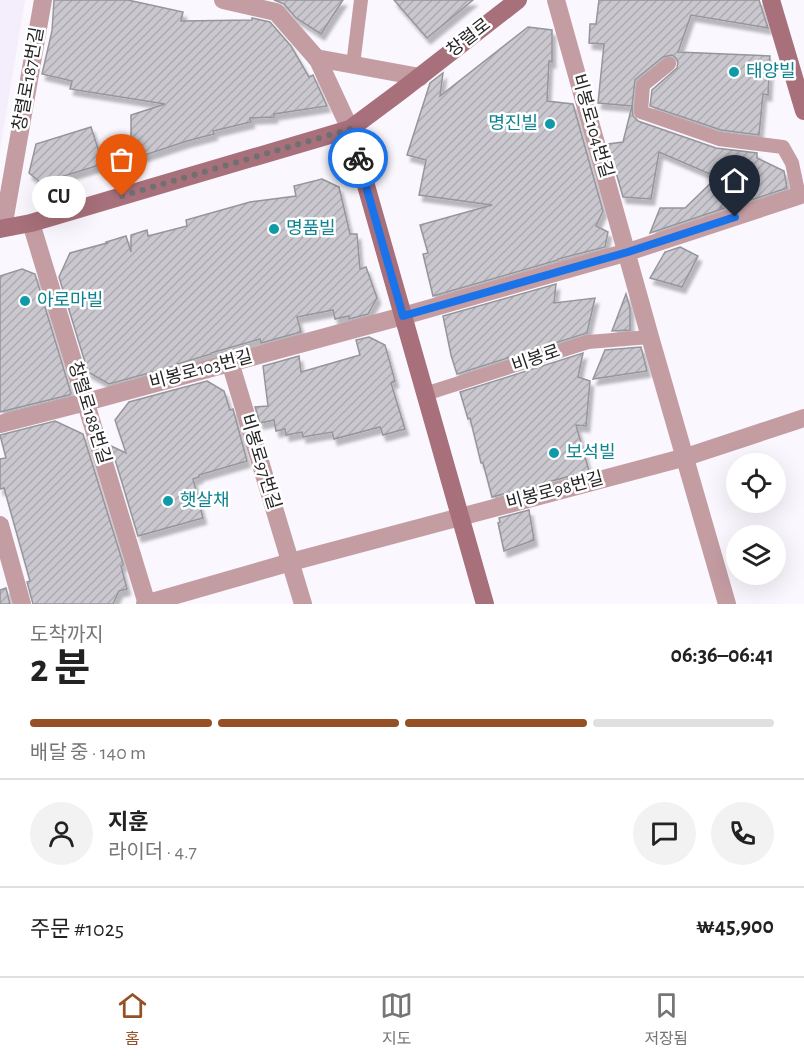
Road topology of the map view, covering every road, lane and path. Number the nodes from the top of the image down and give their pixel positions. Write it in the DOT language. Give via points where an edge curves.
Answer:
graph roads {
  1 [pos="43,0"];
  2 [pos="223,0"];
  3 [pos="361,0"];
  4 [pos="518,0"];
  5 [pos="556,0"];
  6 [pos="771,0"];
  7 [pos="316,58"];
  8 [pos="669,64"];
  9 [pos="353,65"];
  10 [pos="420,77"];
  11 [pos="804,111"];
  12 [pos="350,129"];
  13 [pos="801,195"];
  14 [pos="31,223"];
  15 [pos="1,228"];
  16 [pos="628,252"];
  17 [pos="403,316"];
  18 [pos="650,337"];
  19 [pos="230,362"];
  20 [pos="425,394"];
  21 [pos="86,402"];
  22 [pos="804,417"];
  23 [pos="0,424"];
  24 [pos="686,457"];
  25 [pos="459,516"];
  26 [pos="0,525"];
  27 [pos="291,562"];
  28 [pos="22,604"];
  29 [pos="146,604"];
  30 [pos="303,604"];
  31 [pos="484,604"];
  32 [pos="728,604"];
  1 -- 15 [label="street, 창렬로187번길"];
  2 -- 7 [label="street" via="276,12"];
  3 -- 9 [label="lane"];
  4 -- 10 [label="street, 창렬로"];
  5 -- 16 [label="street, 비봉로104번길"];
  6 -- 11 [label="street"];
  7 -- 9 [label="street"];
  7 -- 12 [label="street"];
  8 -- 13 [label="lane" via="643,85 641,112 719,139 783,147"];
  9 -- 10 [label="street"];
  10 -- 12 [label="street, 창렬로"];
  12 -- 14 [label="street, 창렬로"];
  12 -- 17 [label="street"];
  13 -- 16 [label="street"];
  14 -- 15 [label="street, 창렬로"];
  14 -- 21 [label="street, 창렬로188번길"];
  16 -- 17 [label="street"];
  16 -- 18 [label="street"];
  17 -- 19 [label="street, 비봉로103번길"];
  17 -- 20 [label="street"];
  18 -- 20 [label="lane, 비봉로" via="588,342"];
  18 -- 24 [label="street"];
  19 -- 21 [label="street, 비봉로103번길"];
  19 -- 27 [label="street, 비봉로97번길"];
  20 -- 25 [label="street"];
  21 -- 23 [label="street, 비봉로103번길"];
  21 -- 29 [label="street, 창렬로188번길"];
  22 -- 24 [label="street, 비봉로98번길"];
  24 -- 25 [label="street, 비봉로98번길"];
  24 -- 32 [label="street"];
  25 -- 27 [label="street"];
  25 -- 31 [label="street"];
  26 -- 28 [label="street"];
  27 -- 29 [label="street"];
  27 -- 30 [label="street, 비봉로97번길"];
}
